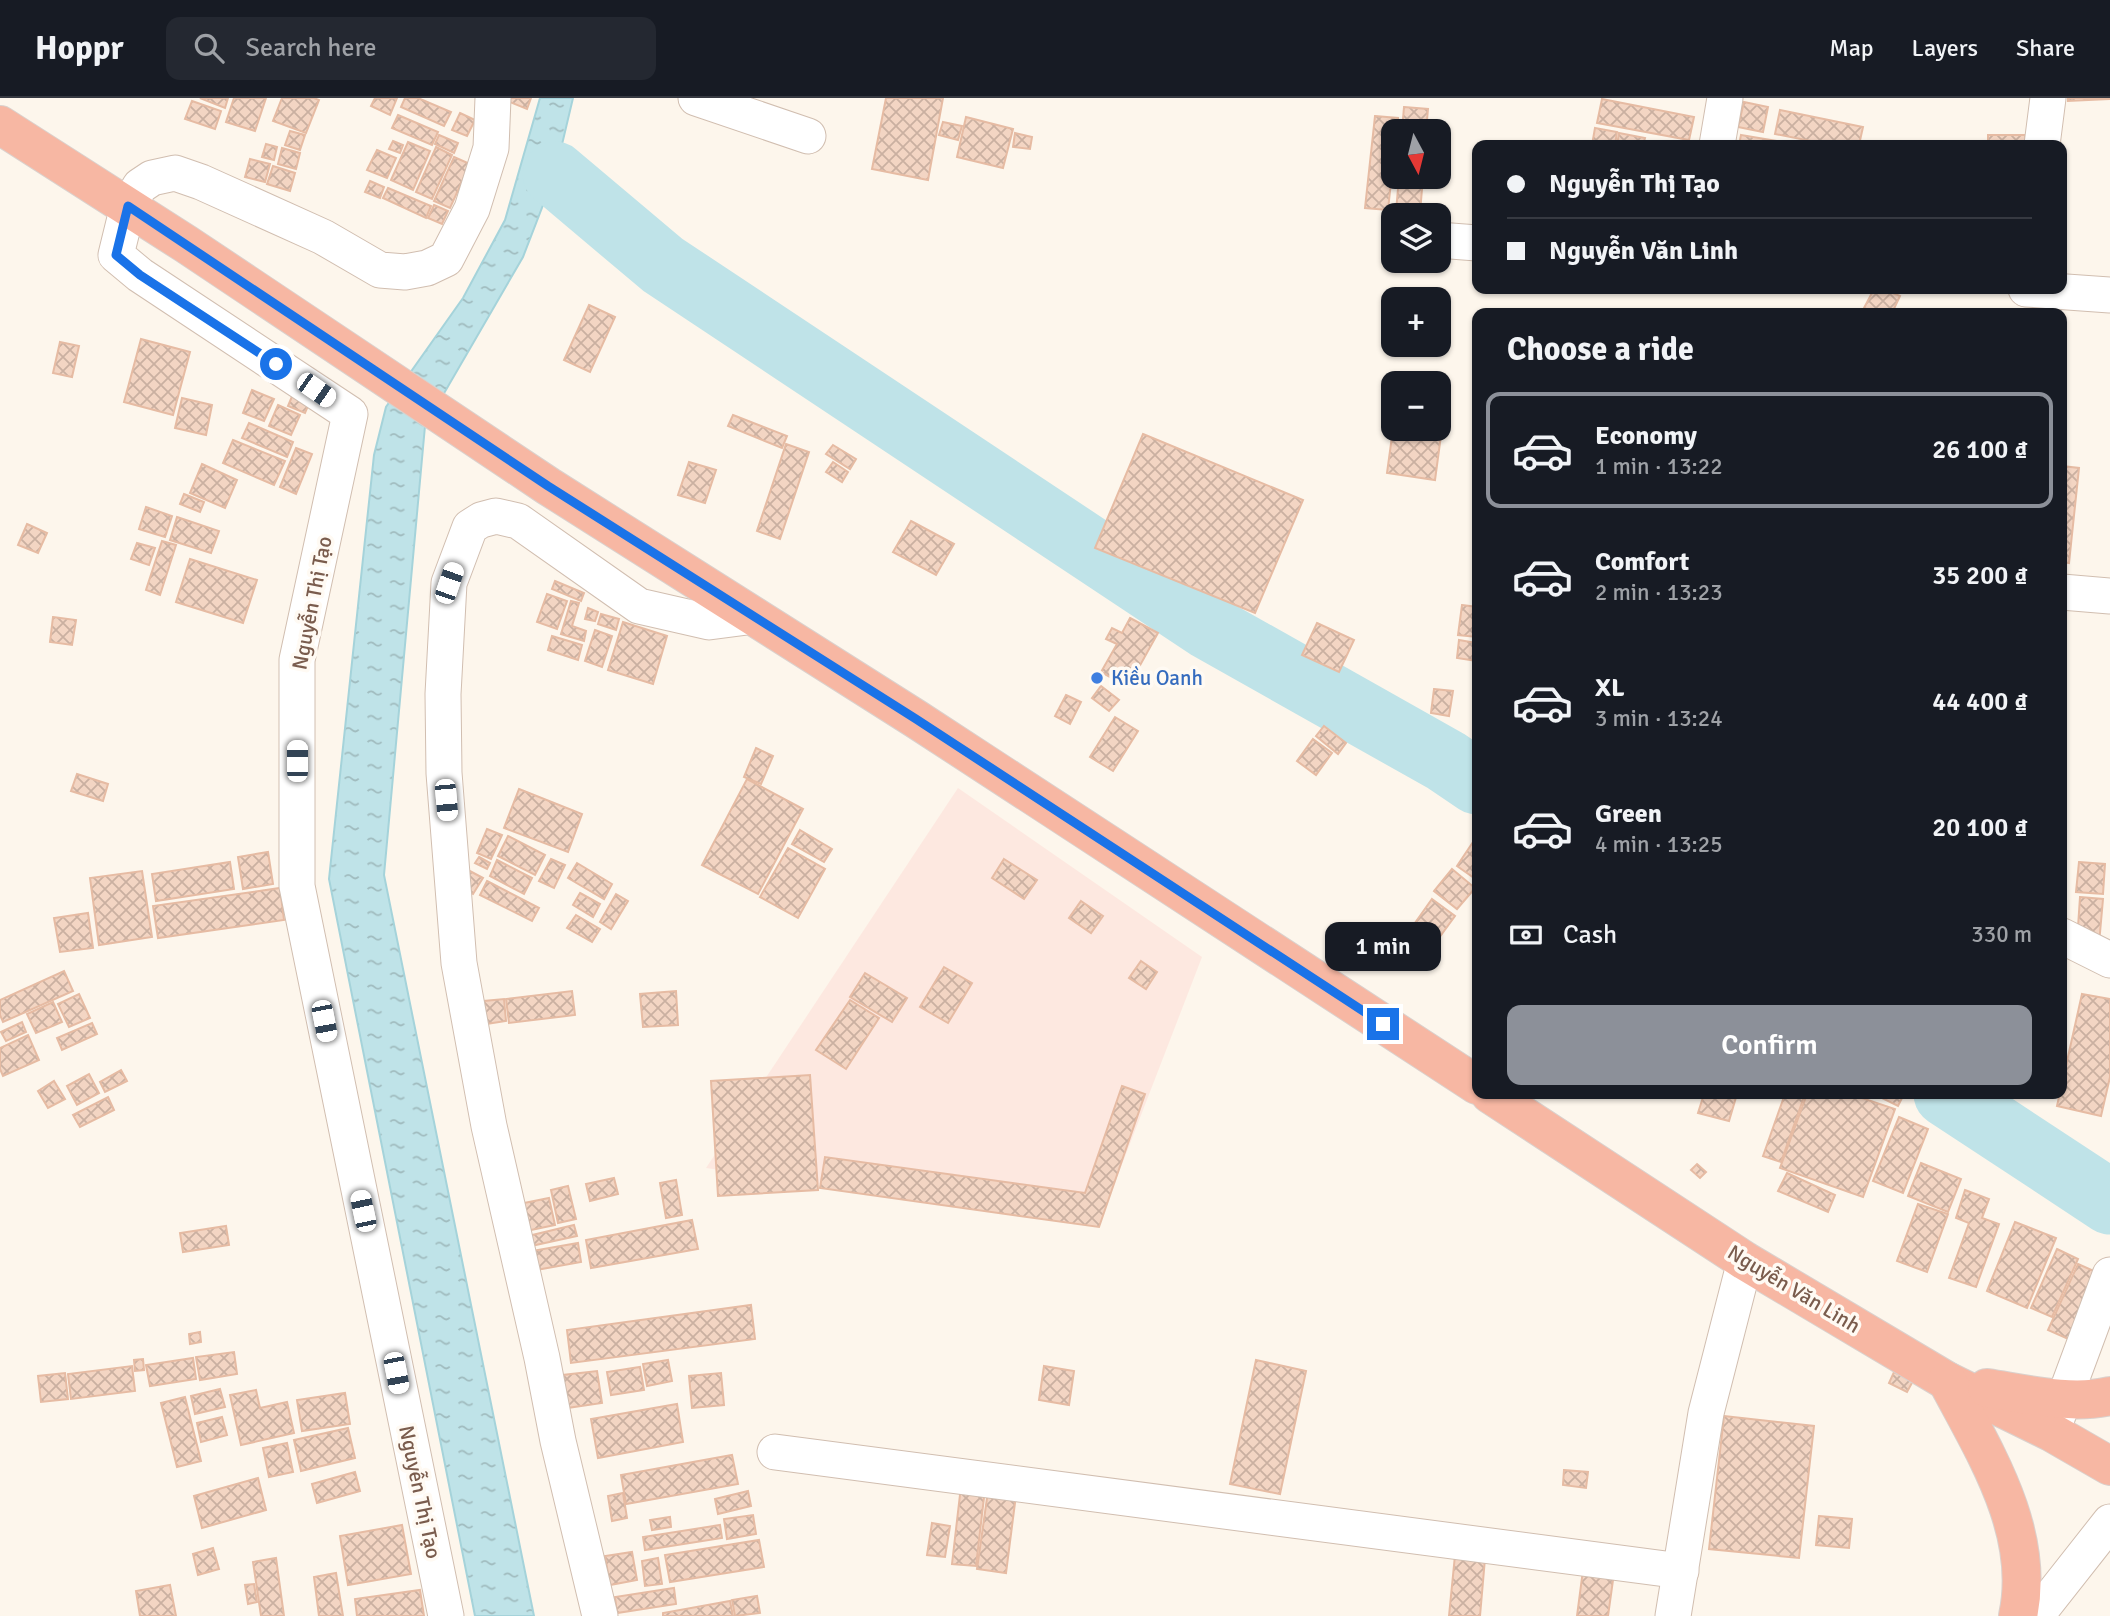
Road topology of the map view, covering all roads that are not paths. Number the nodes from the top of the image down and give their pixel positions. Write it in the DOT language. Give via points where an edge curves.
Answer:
graph roads {
  1 [pos="493,98"];
  2 [pos="696,98"];
  3 [pos="1725,98"];
  4 [pos="2048,98"];
  5 [pos="0,125"];
  6 [pos="808,136"];
  7 [pos="1718,140"];
  8 [pos="2043,140"];
  9 [pos="128,206"];
  10 [pos="1451,241"];
  11 [pos="1472,243"];
  12 [pos="2067,291"];
  13 [pos="2110,295"];
  14 [pos="2067,592"];
  15 [pos="2110,596"];
  16 [pos="755,616"];
  17 [pos="2067,938"];
  18 [pos="2110,960"];
  19 [pos="1472,1083"];
  20 [pos="1498,1099"];
  21 [pos="1745,1261"];
  22 [pos="2110,1275"];
  23 [pos="1947,1381"];
  24 [pos="2110,1396"];
  25 [pos="2058,1415"];
  26 [pos="775,1452"];
  27 [pos="2110,1466"];
  28 [pos="2110,1522"];
  29 [pos="1681,1571"];
  30 [pos="446,1616"];
  31 [pos="600,1616"];
  32 [pos="1672,1616"];
  33 [pos="2018,1616"];
  34 [pos="2036,1616"];
  1 -- 9 [label="street" via="491,148 472,209 446,259 427,268 380,270 323,237 175,173 152,178"];
  2 -- 6 [label="street"];
  3 -- 7 [label="street"];
  4 -- 8 [label="street"];
  5 -- 9 [label="highway"];
  9 -- 16 [label="highway" via="548,486"];
  9 -- 30 [label="street, Nguyễn Thị Tạo" via="116,255 350,414 297,660 297,886"];
  10 -- 11 [label="street"];
  12 -- 13 [label="street"];
  14 -- 15 [label="street"];
  16 -- 19 [label="highway"];
  16 -- 31 [label="street" via="709,622 639,606 518,521 496,516 470,527 449,583 444,773 460,963 489,1126"];
  17 -- 18 [label="street"];
  20 -- 21 [label="highway, Nguyễn Văn Linh"];
  21 -- 23 [label="highway, Nguyễn Văn Linh"];
  21 -- 29 [label="street" via="1706,1413"];
  22 -- 25 [label="street"];
  23 -- 25 [label="highway, Nguyễn Văn Linh"];
  23 -- 33 [label="highway" via="2015,1525 2023,1576"];
  24 -- 25 [label="highway"];
  25 -- 27 [label="highway, Nguyễn Văn Linh"];
  26 -- 29 [label="street"];
  28 -- 34 [label="street"];
  29 -- 32 [label="street"];
}
